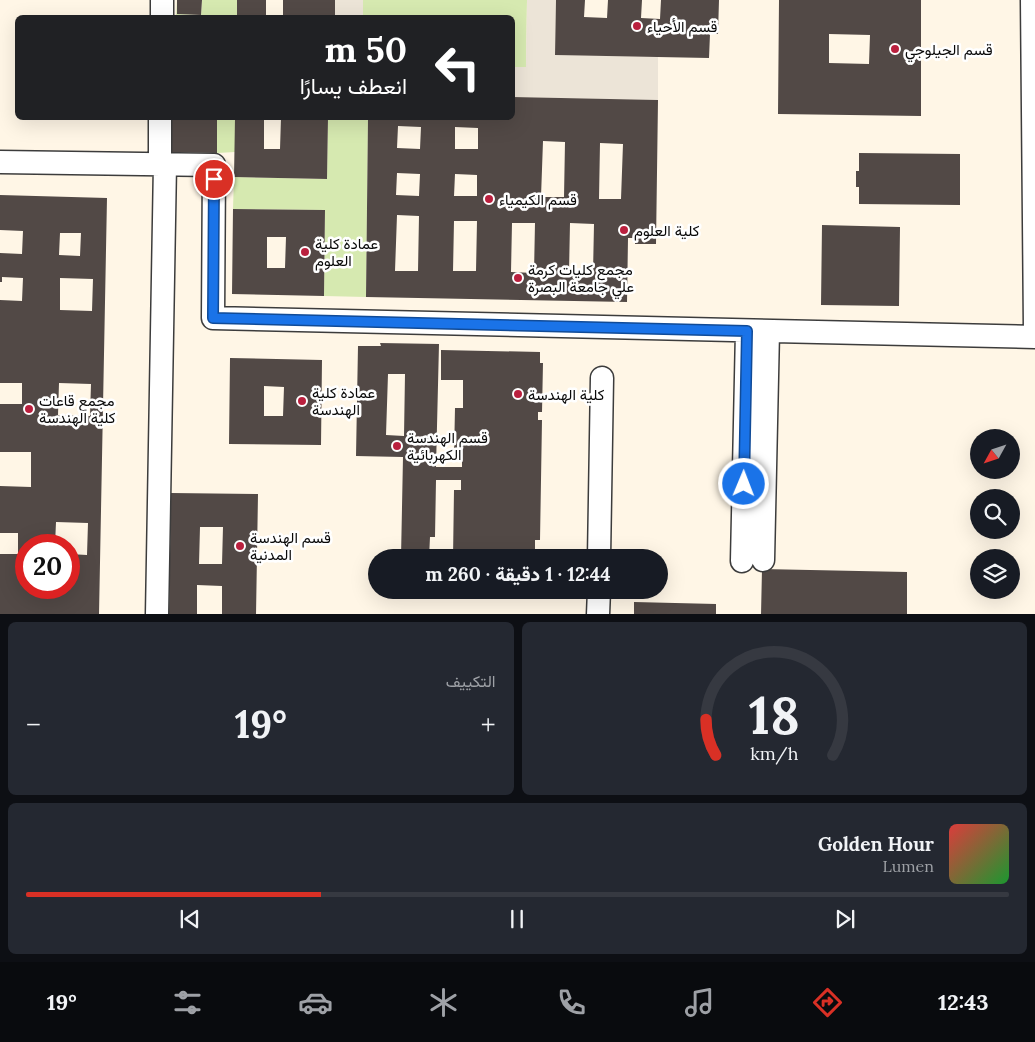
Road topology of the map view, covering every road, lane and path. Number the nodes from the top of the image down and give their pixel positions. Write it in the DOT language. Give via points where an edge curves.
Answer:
graph roads {
  1 [pos="162,0"];
  2 [pos="1032,0"];
  3 [pos="162,15"];
  4 [pos="160,120"];
  5 [pos="0,162"];
  6 [pos="162,164"];
  7 [pos="1035,330"];
  8 [pos="758,331"];
  9 [pos="1035,337"];
  10 [pos="602,378"];
  11 [pos="599,549"];
  12 [pos="752,560"];
  13 [pos="598,599"];
  14 [pos="157,614"];
  15 [pos="598,614"];
  1 -- 3 [label="street"];
  2 -- 7 [label="street"];
  4 -- 6 [label="street"];
  5 -- 6 [label="street"];
  6 -- 8 [label="street" via="214,165 213,318"];
  6 -- 14 [label="street"];
  8 -- 9 [label="street"];
  8 -- 12 [label="street"];
  10 -- 11 [label="street"];
  13 -- 15 [label="street"];
}
